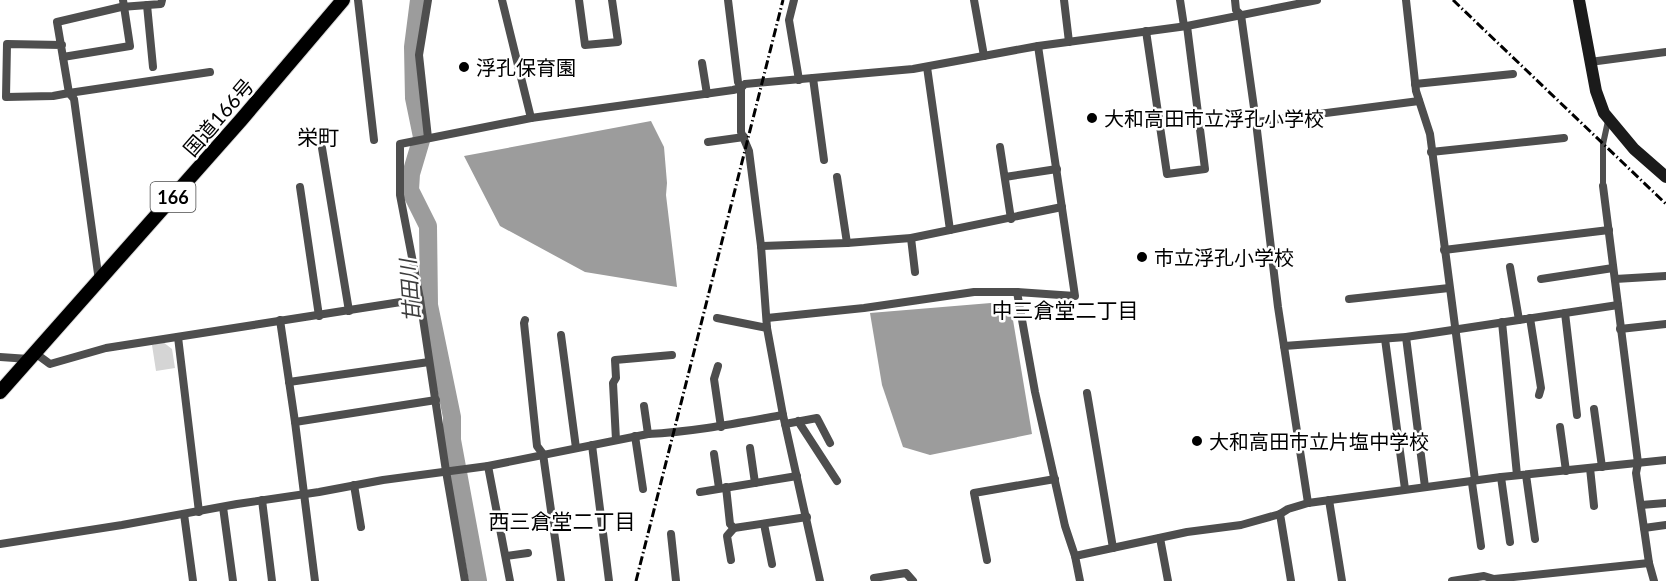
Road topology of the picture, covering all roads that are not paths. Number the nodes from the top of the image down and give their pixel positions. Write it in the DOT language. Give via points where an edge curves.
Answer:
graph roads {
  1 [pos="162,0"];
  2 [pos="343,0"];
  3 [pos="358,0"];
  4 [pos="428,0"];
  5 [pos="502,0"];
  6 [pos="579,0"];
  7 [pos="612,0"];
  8 [pos="728,0"];
  9 [pos="794,0"];
  10 [pos="974,0"];
  11 [pos="1064,0"];
  12 [pos="1180,0"];
  13 [pos="1235,0"];
  14 [pos="1317,0"];
  15 [pos="1406,0"];
  16 [pos="1579,0"];
  17 [pos="124,4"];
  18 [pos="147,5"];
  19 [pos="1241,15"];
  20 [pos="1186,26"];
  21 [pos="1146,31"];
  22 [pos="1069,42"];
  23 [pos="62,45"];
  24 [pos="1038,46"];
  25 [pos="1666,52"];
  26 [pos="984,56"];
  27 [pos="63,57"];
  28 [pos="1590,62"];
  29 [pos="702,63"];
  30 [pos="927,67"];
  31 [pos="153,68"];
  32 [pos="210,72"];
  33 [pos="1514,74"];
  34 [pos="813,78"];
  35 [pos="799,80"];
  36 [pos="1415,84"];
  37 [pos="741,88"];
  38 [pos="69,93"];
  39 [pos="706,94"];
  40 [pos="1419,101"];
  41 [pos="531,118"];
  42 [pos="1609,120"];
  43 [pos="1256,122"];
  44 [pos="744,137"];
  45 [pos="428,138"];
  46 [pos="1564,138"];
  47 [pos="374,140"];
  48 [pos="708,142"];
  49 [pos="1000,147"];
  50 [pos="322,148"];
  51 [pos="1431,152"];
  52 [pos="824,160"];
  53 [pos="1057,169"];
  54 [pos="837,177"];
  55 [pos="1005,177"];
  56 [pos="1666,177"];
  57 [pos="1603,186"];
  58 [pos="300,187"];
  59 [pos="1062,207"];
  60 [pos="1011,219"];
  61 [pos="950,230"];
  62 [pos="1608,230"];
  63 [pos="911,238"];
  64 [pos="847,243"];
  65 [pos="761,246"];
  66 [pos="1444,250"];
  67 [pos="1510,267"];
  68 [pos="1613,268"];
  69 [pos="915,272"];
  70 [pos="1666,276"];
  71 [pos="1541,279"];
  72 [pos="1615,279"];
  73 [pos="99,281"];
  74 [pos="1449,288"];
  75 [pos="1017,292"];
  76 [pos="420,299"];
  77 [pos="1349,299"];
  78 [pos="1617,305"];
  79 [pos="349,311"];
  80 [pos="1565,313"];
  81 [pos="320,316"];
  82 [pos="717,318"];
  83 [pos="767,318"];
  84 [pos="1530,318"];
  85 [pos="280,320"];
  86 [pos="525,320"];
  87 [pos="1520,320"];
  88 [pos="1502,322"];
  89 [pos="1666,324"];
  90 [pos="767,328"];
  91 [pos="1620,329"];
  92 [pos="1455,330"];
  93 [pos="561,335"];
  94 [pos="178,337"];
  95 [pos="1406,337"];
  96 [pos="1385,339"];
  97 [pos="1284,346"];
  98 [pos="672,355"];
  99 [pos="32,356"];
  100 [pos="0,357"];
  101 [pos="429,362"];
  102 [pos="718,366"];
  103 [pos="289,382"];
  104 [pos="0,392"];
  105 [pos="1087,393"];
  106 [pos="1539,395"];
  107 [pos="435,400"];
  108 [pos="644,406"];
  109 [pos="1594,409"];
  110 [pos="1577,415"];
  111 [pos="784,420"];
  112 [pos="798,421"];
  113 [pos="295,422"];
  114 [pos="721,427"];
  115 [pos="1560,427"];
  116 [pos="648,434"];
  117 [pos="635,436"];
  118 [pos="616,440"];
  119 [pos="830,443"];
  120 [pos="592,445"];
  121 [pos="576,448"];
  122 [pos="750,448"];
  123 [pos="543,454"];
  124 [pos="714,454"];
  125 [pos="1666,460"];
  126 [pos="1638,463"];
  127 [pos="488,466"];
  128 [pos="1602,467"];
  129 [pos="1590,468"];
  130 [pos="446,471"];
  131 [pos="1566,471"];
  132 [pos="1522,475"];
  133 [pos="797,476"];
  134 [pos="1501,477"];
  135 [pos="1055,479"];
  136 [pos="1475,480"];
  137 [pos="837,481"];
  138 [pos="754,483"];
  139 [pos="354,485"];
  140 [pos="1425,486"];
  141 [pos="722,488"];
  142 [pos="642,489"];
  143 [pos="1405,489"];
  144 [pos="700,492"];
  145 [pos="304,494"];
  146 [pos="262,500"];
  147 [pos="1329,500"];
  148 [pos="1308,503"];
  149 [pos="1666,503"];
  150 [pos="1641,505"];
  151 [pos="1594,506"];
  152 [pos="223,507"];
  153 [pos="199,512"];
  154 [pos="184,514"];
  155 [pos="1280,514"];
  156 [pos="807,517"];
  157 [pos="764,524"];
  158 [pos="1666,525"];
  159 [pos="361,527"];
  160 [pos="734,528"];
  161 [pos="1644,528"];
  162 [pos="671,534"];
  163 [pos="1160,538"];
  164 [pos="1535,539"];
  165 [pos="1510,542"];
  166 [pos="0,544"];
  167 [pos="1481,546"];
  168 [pos="1113,548"];
  169 [pos="528,553"];
  170 [pos="506,556"];
  171 [pos="1075,556"];
  172 [pos="987,560"];
  173 [pos="731,561"];
  174 [pos="1649,562"];
  175 [pos="771,564"];
  176 [pos="874,578"];
  177 [pos="193,581"];
  178 [pos="233,581"];
  179 [pos="272,581"];
  180 [pos="315,581"];
  181 [pos="465,581"];
  182 [pos="510,581"];
  183 [pos="561,581"];
  184 [pos="609,581"];
  185 [pos="676,581"];
  186 [pos="820,581"];
  187 [pos="913,581"];
  188 [pos="1080,581"];
  189 [pos="1168,581"];
  190 [pos="1291,581"];
  191 [pos="1342,581"];
  192 [pos="1452,581"];
  193 [pos="1654,581"];
  1 -- 18 [label="street" via="161,4"];
  2 -- 73 [label="highway, 国道166号 / 166"];
  3 -- 47 [label="street"];
  4 -- 45 [label="street" via="419,55"];
  5 -- 41 [label="street"];
  6 -- 7 [label="street" via="585,45 618,42"];
  8 -- 37 [label="street"];
  9 -- 35 [label="street" via="789,20"];
  10 -- 26 [label="street"];
  11 -- 22 [label="street"];
  12 -- 20 [label="street"];
  13 -- 19 [label="street"];
  14 -- 19 [label="street"];
  15 -- 36 [label="street"];
  16 -- 28 [label="main road"];
  17 -- 18 [label="street"];
  17 -- 23 [label="street" via="57,22"];
  17 -- 27 [label="street" via="130,46"];
  18 -- 31 [label="street"];
  19 -- 20 [label="street"];
  19 -- 43 [label="street"];
  20 -- 21 [label="street"];
  20 -- 21 [label="street" via="1205,169 1167,174"];
  21 -- 22 [label="street"];
  22 -- 24 [label="street"];
  23 -- 27 [label="street"];
  23 -- 38 [label="street" via="7,44 6,97"];
  24 -- 26 [label="street"];
  24 -- 53 [label="street"];
  25 -- 28 [label="street"];
  26 -- 30 [label="street"];
  27 -- 38 [label="street"];
  28 -- 42 [label="main road" via="1596,91"];
  29 -- 39 [label="street"];
  30 -- 34 [label="street"];
  30 -- 61 [label="street"];
  32 -- 38 [label="street"];
  33 -- 36 [label="street"];
  34 -- 35 [label="street"];
  34 -- 52 [label="street"];
  35 -- 37 [label="street" via="745,84"];
  36 -- 40 [label="street"];
  37 -- 39 [label="street"];
  37 -- 44 [label="street"];
  38 -- 73 [label="street" via="74,99"];
  39 -- 41 [label="street"];
  40 -- 43 [label="street"];
  40 -- 51 [label="street" via="1430,134"];
  41 -- 45 [label="street"];
  42 -- 56 [label="main road"];
  42 -- 57 [label="street"];
  43 -- 97 [label="street"];
  44 -- 48 [label="street"];
  44 -- 65 [label="street"];
  45 -- 76 [label="street" via="400,144 400,195"];
  46 -- 51 [label="street"];
  49 -- 55 [label="street"];
  50 -- 79 [label="street"];
  51 -- 66 [label="street"];
  53 -- 55 [label="street"];
  53 -- 59 [label="street"];
  54 -- 64 [label="street"];
  55 -- 60 [label="street"];
  57 -- 62 [label="street"];
  58 -- 81 [label="street"];
  59 -- 60 [label="street"];
  59 -- 75 [label="street" via="1076,296"];
  60 -- 61 [label="street"];
  61 -- 63 [label="street"];
  62 -- 66 [label="street"];
  62 -- 68 [label="street"];
  63 -- 64 [label="street"];
  63 -- 69 [label="street"];
  64 -- 65 [label="street"];
  65 -- 83 [label="street"];
  66 -- 74 [label="street"];
  67 -- 87 [label="street"];
  68 -- 71 [label="street"];
  68 -- 72 [label="street"];
  70 -- 72 [label="street"];
  72 -- 78 [label="street"];
  73 -- 99 [label="highway, 国道166号 / 166"];
  74 -- 77 [label="street"];
  74 -- 92 [label="street"];
  75 -- 83 [label="street" via="974,292"];
  75 -- 135 [label="street"];
  76 -- 79 [label="street"];
  76 -- 101 [label="street"];
  78 -- 80 [label="street"];
  78 -- 91 [label="street"];
  79 -- 81 [label="street"];
  80 -- 84 [label="street"];
  80 -- 110 [label="street"];
  81 -- 85 [label="street"];
  82 -- 90 [label="street"];
  83 -- 90 [label="street"];
  84 -- 87 [label="street"];
  84 -- 106 [label="street"];
  85 -- 94 [label="street"];
  85 -- 103 [label="street"];
  86 -- 123 [label="street" via="537,446"];
  87 -- 88 [label="street"];
  88 -- 92 [label="street"];
  88 -- 132 [label="street"];
  89 -- 91 [label="street"];
  90 -- 111 [label="street"];
  91 -- 126 [label="street"];
  92 -- 95 [label="street"];
  92 -- 136 [label="street"];
  93 -- 121 [label="street"];
  94 -- 99 [label="street" via="106,348 50,364"];
  94 -- 153 [label="street"];
  95 -- 96 [label="street"];
  95 -- 140 [label="street"];
  96 -- 97 [label="street"];
  96 -- 143 [label="street"];
  97 -- 148 [label="street"];
  98 -- 118 [label="street" via="615,360"];
  99 -- 100 [label="street"];
  99 -- 104 [label="highway, 国道166号 / 166"];
  101 -- 103 [label="street"];
  101 -- 107 [label="street"];
  102 -- 114 [label="street" via="714,379"];
  103 -- 113 [label="street"];
  105 -- 168 [label="street"];
  107 -- 113 [label="street"];
  107 -- 130 [label="street"];
  108 -- 116 [label="street"];
  109 -- 128 [label="street"];
  111 -- 112 [label="street"];
  111 -- 114 [label="street"];
  111 -- 133 [label="street"];
  112 -- 119 [label="street" via="817,418"];
  112 -- 137 [label="street"];
  113 -- 145 [label="street"];
  114 -- 116 [label="street"];
  115 -- 131 [label="street"];
  116 -- 117 [label="street"];
  117 -- 118 [label="street"];
  117 -- 142 [label="street"];
  118 -- 120 [label="street"];
  120 -- 121 [label="street"];
  120 -- 184 [label="street"];
  121 -- 123 [label="street"];
  122 -- 138 [label="street"];
  123 -- 127 [label="street"];
  123 -- 183 [label="street"];
  124 -- 141 [label="street"];
  125 -- 126 [label="street"];
  126 -- 128 [label="street"];
  126 -- 150 [label="street"];
  127 -- 130 [label="street"];
  127 -- 170 [label="street"];
  128 -- 129 [label="street"];
  129 -- 131 [label="street"];
  129 -- 151 [label="street"];
  130 -- 139 [label="street"];
  130 -- 181 [label="street"];
  131 -- 132 [label="street"];
  132 -- 134 [label="street"];
  132 -- 164 [label="street"];
  133 -- 138 [label="street"];
  133 -- 156 [label="street"];
  134 -- 136 [label="street"];
  134 -- 165 [label="street"];
  135 -- 171 [label="street"];
  135 -- 172 [label="street" via="974,493"];
  136 -- 140 [label="street"];
  136 -- 167 [label="street" via="1472,483"];
  138 -- 141 [label="street"];
  139 -- 145 [label="street"];
  139 -- 159 [label="street"];
  140 -- 143 [label="street"];
  141 -- 144 [label="street"];
  141 -- 160 [label="street"];
  143 -- 147 [label="street"];
  145 -- 146 [label="street"];
  145 -- 180 [label="street"];
  146 -- 152 [label="street"];
  146 -- 179 [label="street"];
  147 -- 148 [label="street"];
  147 -- 191 [label="street"];
  148 -- 155 [label="street"];
  149 -- 150 [label="street"];
  150 -- 161 [label="street"];
  152 -- 153 [label="street"];
  152 -- 178 [label="street"];
  153 -- 154 [label="street"];
  154 -- 166 [label="street"];
  154 -- 177 [label="street"];
  155 -- 163 [label="street" via="1241,525"];
  155 -- 190 [label="street"];
  156 -- 157 [label="street"];
  156 -- 186 [label="street"];
  157 -- 160 [label="street"];
  157 -- 175 [label="street"];
  158 -- 161 [label="street"];
  160 -- 173 [label="street" via="727,536"];
  161 -- 174 [label="street"];
  162 -- 185 [label="street"];
  163 -- 168 [label="street"];
  163 -- 189 [label="street"];
  168 -- 171 [label="street"];
  169 -- 170 [label="street"];
  170 -- 182 [label="street"];
  171 -- 188 [label="street"];
  174 -- 192 [label="street"];
  174 -- 193 [label="street"];
  176 -- 187 [label="street" via="906,573"];
}
